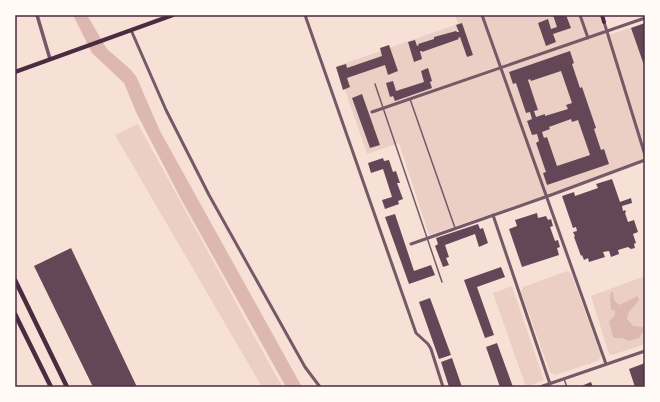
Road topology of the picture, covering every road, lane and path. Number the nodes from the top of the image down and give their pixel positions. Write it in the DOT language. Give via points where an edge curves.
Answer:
graph roads {
  1 [pos="37,15"];
  2 [pos="173,15"];
  3 [pos="305,15"];
  4 [pos="482,15"];
  5 [pos="580,15"];
  6 [pos="602,15"];
  7 [pos="645,18"];
  8 [pos="604,22"];
  9 [pos="131,30"];
  10 [pos="606,31"];
  11 [pos="588,38"];
  12 [pos="50,59"];
  13 [pos="500,68"];
  14 [pos="15,72"];
  15 [pos="375,84"];
  16 [pos="410,99"];
  17 [pos="383,108"];
  18 [pos="372,112"];
  19 [pos="645,155"];
  20 [pos="645,160"];
  21 [pos="547,197"];
  22 [pos="493,215"];
  23 [pos="455,229"];
  24 [pos="428,238"];
  25 [pos="411,244"];
  26 [pos="15,280"];
  27 [pos="442,282"];
  28 [pos="15,314"];
  29 [pos="645,351"];
  30 [pos="606,364"];
  31 [pos="564,379"];
  32 [pos="550,384"];
  33 [pos="51,387"];
  34 [pos="67,387"];
  35 [pos="320,387"];
  36 [pos="443,387"];
  37 [pos="540,387"];
  38 [pos="567,387"];
  1 -- 12 [label="street"];
  2 -- 9 [label="main road"];
  3 -- 36 [label="street" via="416,334 431,349"];
  4 -- 13 [label="street"];
  5 -- 11 [label="street"];
  6 -- 8 [label="main road"];
  7 -- 10 [label="street"];
  8 -- 10 [label="street"];
  9 -- 12 [label="main road"];
  9 -- 35 [label="street" via="166,110 210,195 305,367"];
  10 -- 11 [label="street"];
  10 -- 19 [label="street"];
  11 -- 13 [label="street"];
  12 -- 14 [label="main road"];
  13 -- 16 [label="street"];
  13 -- 21 [label="street"];
  15 -- 17 [label="lane"];
  16 -- 17 [label="street"];
  16 -- 23 [label="lane"];
  17 -- 18 [label="street"];
  17 -- 24 [label="lane"];
  20 -- 21 [label="street"];
  21 -- 22 [label="street"];
  21 -- 30 [label="street"];
  22 -- 23 [label="street"];
  22 -- 32 [label="street"];
  23 -- 24 [label="street"];
  24 -- 25 [label="street"];
  24 -- 27 [label="lane"];
  26 -- 34 [label="main road"];
  28 -- 33 [label="main road"];
  29 -- 30 [label="street"];
  30 -- 31 [label="street"];
  31 -- 32 [label="street"];
  31 -- 38 [label="lane"];
  32 -- 37 [label="street"];
}
